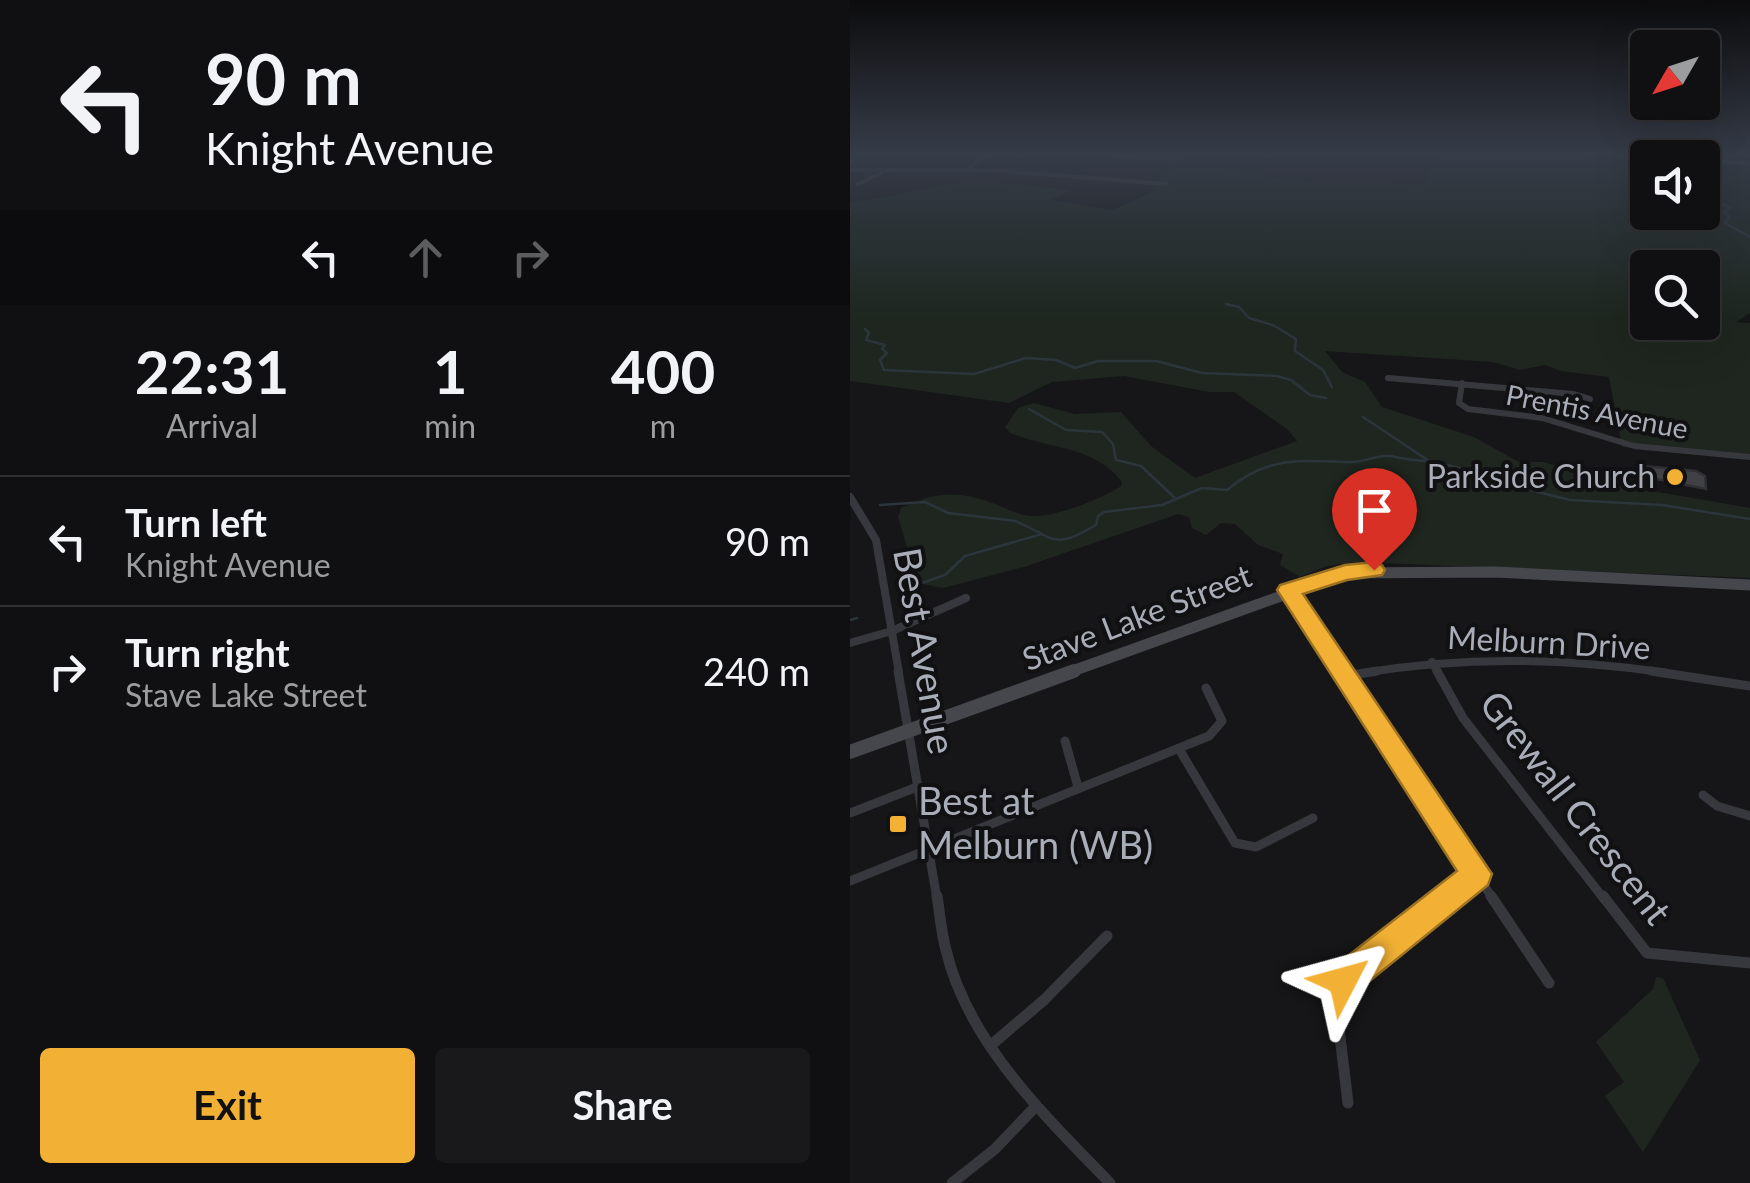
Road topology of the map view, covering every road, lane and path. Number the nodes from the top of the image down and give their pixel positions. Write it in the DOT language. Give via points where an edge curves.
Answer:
graph roads {
  1 [pos="1388,378"];
  2 [pos="1462,383"];
  3 [pos="1590,399"];
  4 [pos="1750,457"];
  5 [pos="850,497"];
  6 [pos="1750,586"];
  7 [pos="1288,590"];
  8 [pos="966,598"];
  9 [pos="892,631"];
  10 [pos="850,643"];
  11 [pos="1432,662"];
  12 [pos="1346,676"];
  13 [pos="1750,686"];
  14 [pos="1206,688"];
  15 [pos="911,732"];
  16 [pos="1064,742"];
  17 [pos="1180,749"];
  18 [pos="850,752"];
  19 [pos="918,787"];
  20 [pos="1078,787"];
  21 [pos="1703,795"];
  22 [pos="850,813"];
  23 [pos="1750,816"];
  24 [pos="1313,818"];
  25 [pos="928,850"];
  26 [pos="1477,874"];
  27 [pos="850,881"];
  28 [pos="1106,936"];
  29 [pos="1750,963"];
  30 [pos="1549,983"];
  31 [pos="990,1046"];
  32 [pos="1348,1103"];
  33 [pos="1036,1106"];
  34 [pos="952,1183"];
  35 [pos="1110,1183"];
  1 -- 2 [label="street"];
  2 -- 3 [label="street"];
  2 -- 4 [label="street, Prentis Avenue" via="1460,403 1468,409 1523,414 1634,446"];
  5 -- 9 [label="street, Best Avenue" via="876,540"];
  6 -- 7 [label="main road, Stave Lake Street" via="1374,570"];
  7 -- 12 [label="street"];
  7 -- 15 [label="main road, Stave Lake Street"];
  8 -- 9 [label="street"];
  9 -- 10 [label="street"];
  9 -- 15 [label="street, Best Avenue"];
  11 -- 12 [label="street, Melburn Drive"];
  11 -- 13 [label="street, Melburn Drive" via="1589,664"];
  11 -- 29 [label="street, Grewall Crescent" via="1464,718 1647,953"];
  12 -- 26 [label="street"];
  14 -- 17 [label="street" via="1222,721 1217,731"];
  15 -- 18 [label="main road, Stave Lake Street"];
  15 -- 19 [label="street, Best Avenue"];
  16 -- 20 [label="street"];
  17 -- 20 [label="street"];
  17 -- 24 [label="street" via="1235,843 1256,847"];
  19 -- 22 [label="street"];
  19 -- 25 [label="street, Best Avenue"];
  20 -- 25 [label="street"];
  21 -- 23 [label="street"];
  25 -- 27 [label="street"];
  25 -- 31 [label="street, Best Avenue" via="956,987"];
  26 -- 30 [label="street"];
  26 -- 32 [label="street" via="1343,981 1334,996"];
  28 -- 31 [label="street"];
  31 -- 33 [label="street, Best Avenue"];
  33 -- 34 [label="street"];
  33 -- 35 [label="street, Best Avenue"];
}
